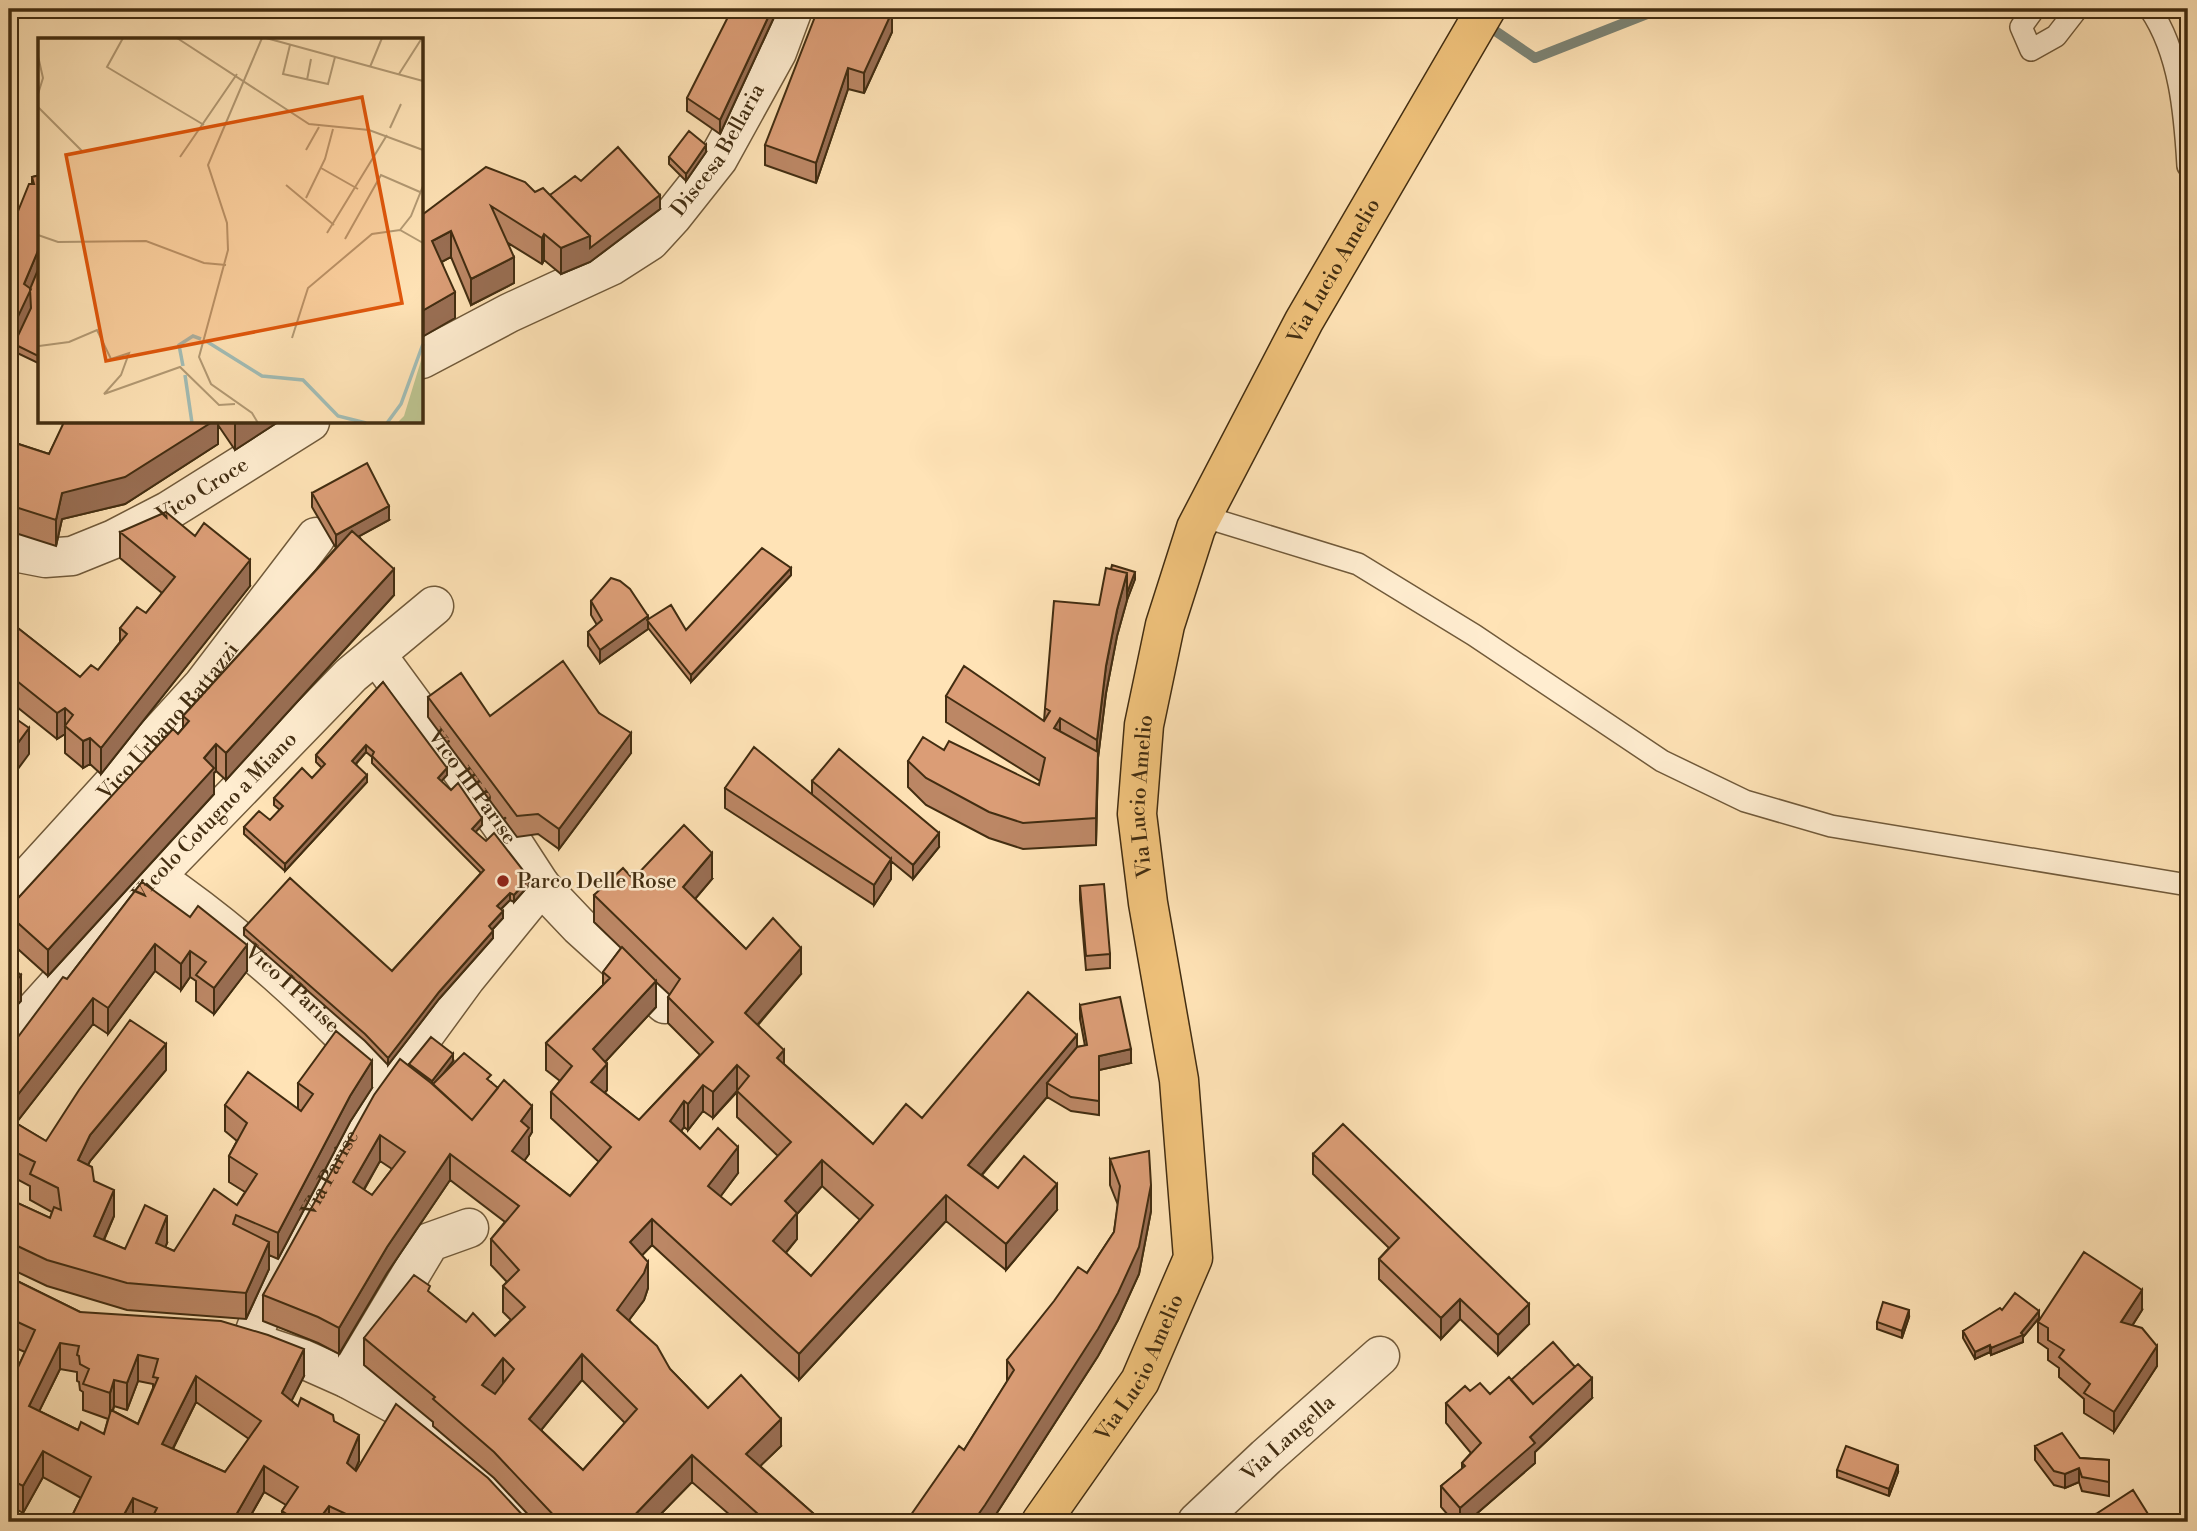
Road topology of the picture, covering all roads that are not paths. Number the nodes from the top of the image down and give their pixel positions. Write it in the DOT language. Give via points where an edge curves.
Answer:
graph roads {
  1 [pos="793,9"];
  2 [pos="1486,9"];
  3 [pos="2034,9"];
  4 [pos="2077,9"];
  5 [pos="2150,9"];
  6 [pos="2188,166"];
  7 [pos="424,358"];
  8 [pos="307,424"];
  9 [pos="1202,516"];
  10 [pos="316,537"];
  11 [pos="9,551"];
  12 [pos="434,606"];
  13 [pos="376,654"];
  14 [pos="155,877"];
  15 [pos="2188,885"];
  16 [pos="541,886"];
  17 [pos="9,898"];
  18 [pos="15,974"];
  19 [pos="44,998"];
  20 [pos="665,1004"];
  21 [pos="9,1039"];
  22 [pos="389,1081"];
  23 [pos="469,1228"];
  24 [pos="1380,1356"];
  25 [pos="348,1379"];
  26 [pos="527,1522"];
  27 [pos="1041,1522"];
  28 [pos="1198,1522"];
  1 -- 7 [label="street, Discesa Bellaria" via="778,52 718,159 650,241 611,266"];
  2 -- 9 [label="main road, Via Lucio Amelio" via="1304,321"];
  3 -- 4 [label="lane" via="2021,27 2031,50 2056,36"];
  5 -- 6 [label="lane" via="2174,61 2186,123"];
  8 -- 11 [label="street, Vico Croce" via="168,512 114,539 72,556 45,558"];
  9 -- 15 [label="lane" via="1358,564 1474,635 1662,761 1745,801 1831,826"];
  9 -- 27 [label="main road, Via Lucio Amelio" via="1163,637 1143,724 1137,814 1179,1080 1193,1258 1140,1381"];
  10 -- 17 [label="street, Vico Urbano Rattazzi" via="203,685"];
  12 -- 13 [label="street, Vicolo Cotugno a Miano"];
  13 -- 14 [label="street, Vicolo Cotugno a Miano"];
  13 -- 16 [label="street, Vico III Parise"];
  14 -- 19 [label="street, Vicolo Cotugno a Miano"];
  14 -- 22 [label="street, Vico I Parise" via="272,968"];
  16 -- 20 [label="street, Vico III Parise"];
  16 -- 22 [label="street, Via Parise"];
  18 -- 19 [label="street"];
  19 -- 21 [label="street, Vicolo Cotugno a Miano"];
  22 -- 25 [label="street, Via Parise" via="349,1138 233,1338 303,1359"];
  23 -- 25 [label="street" via="430,1242"];
  24 -- 28 [label="street, Via Langella"];
  25 -- 26 [label="street" via="411,1413"];
}
